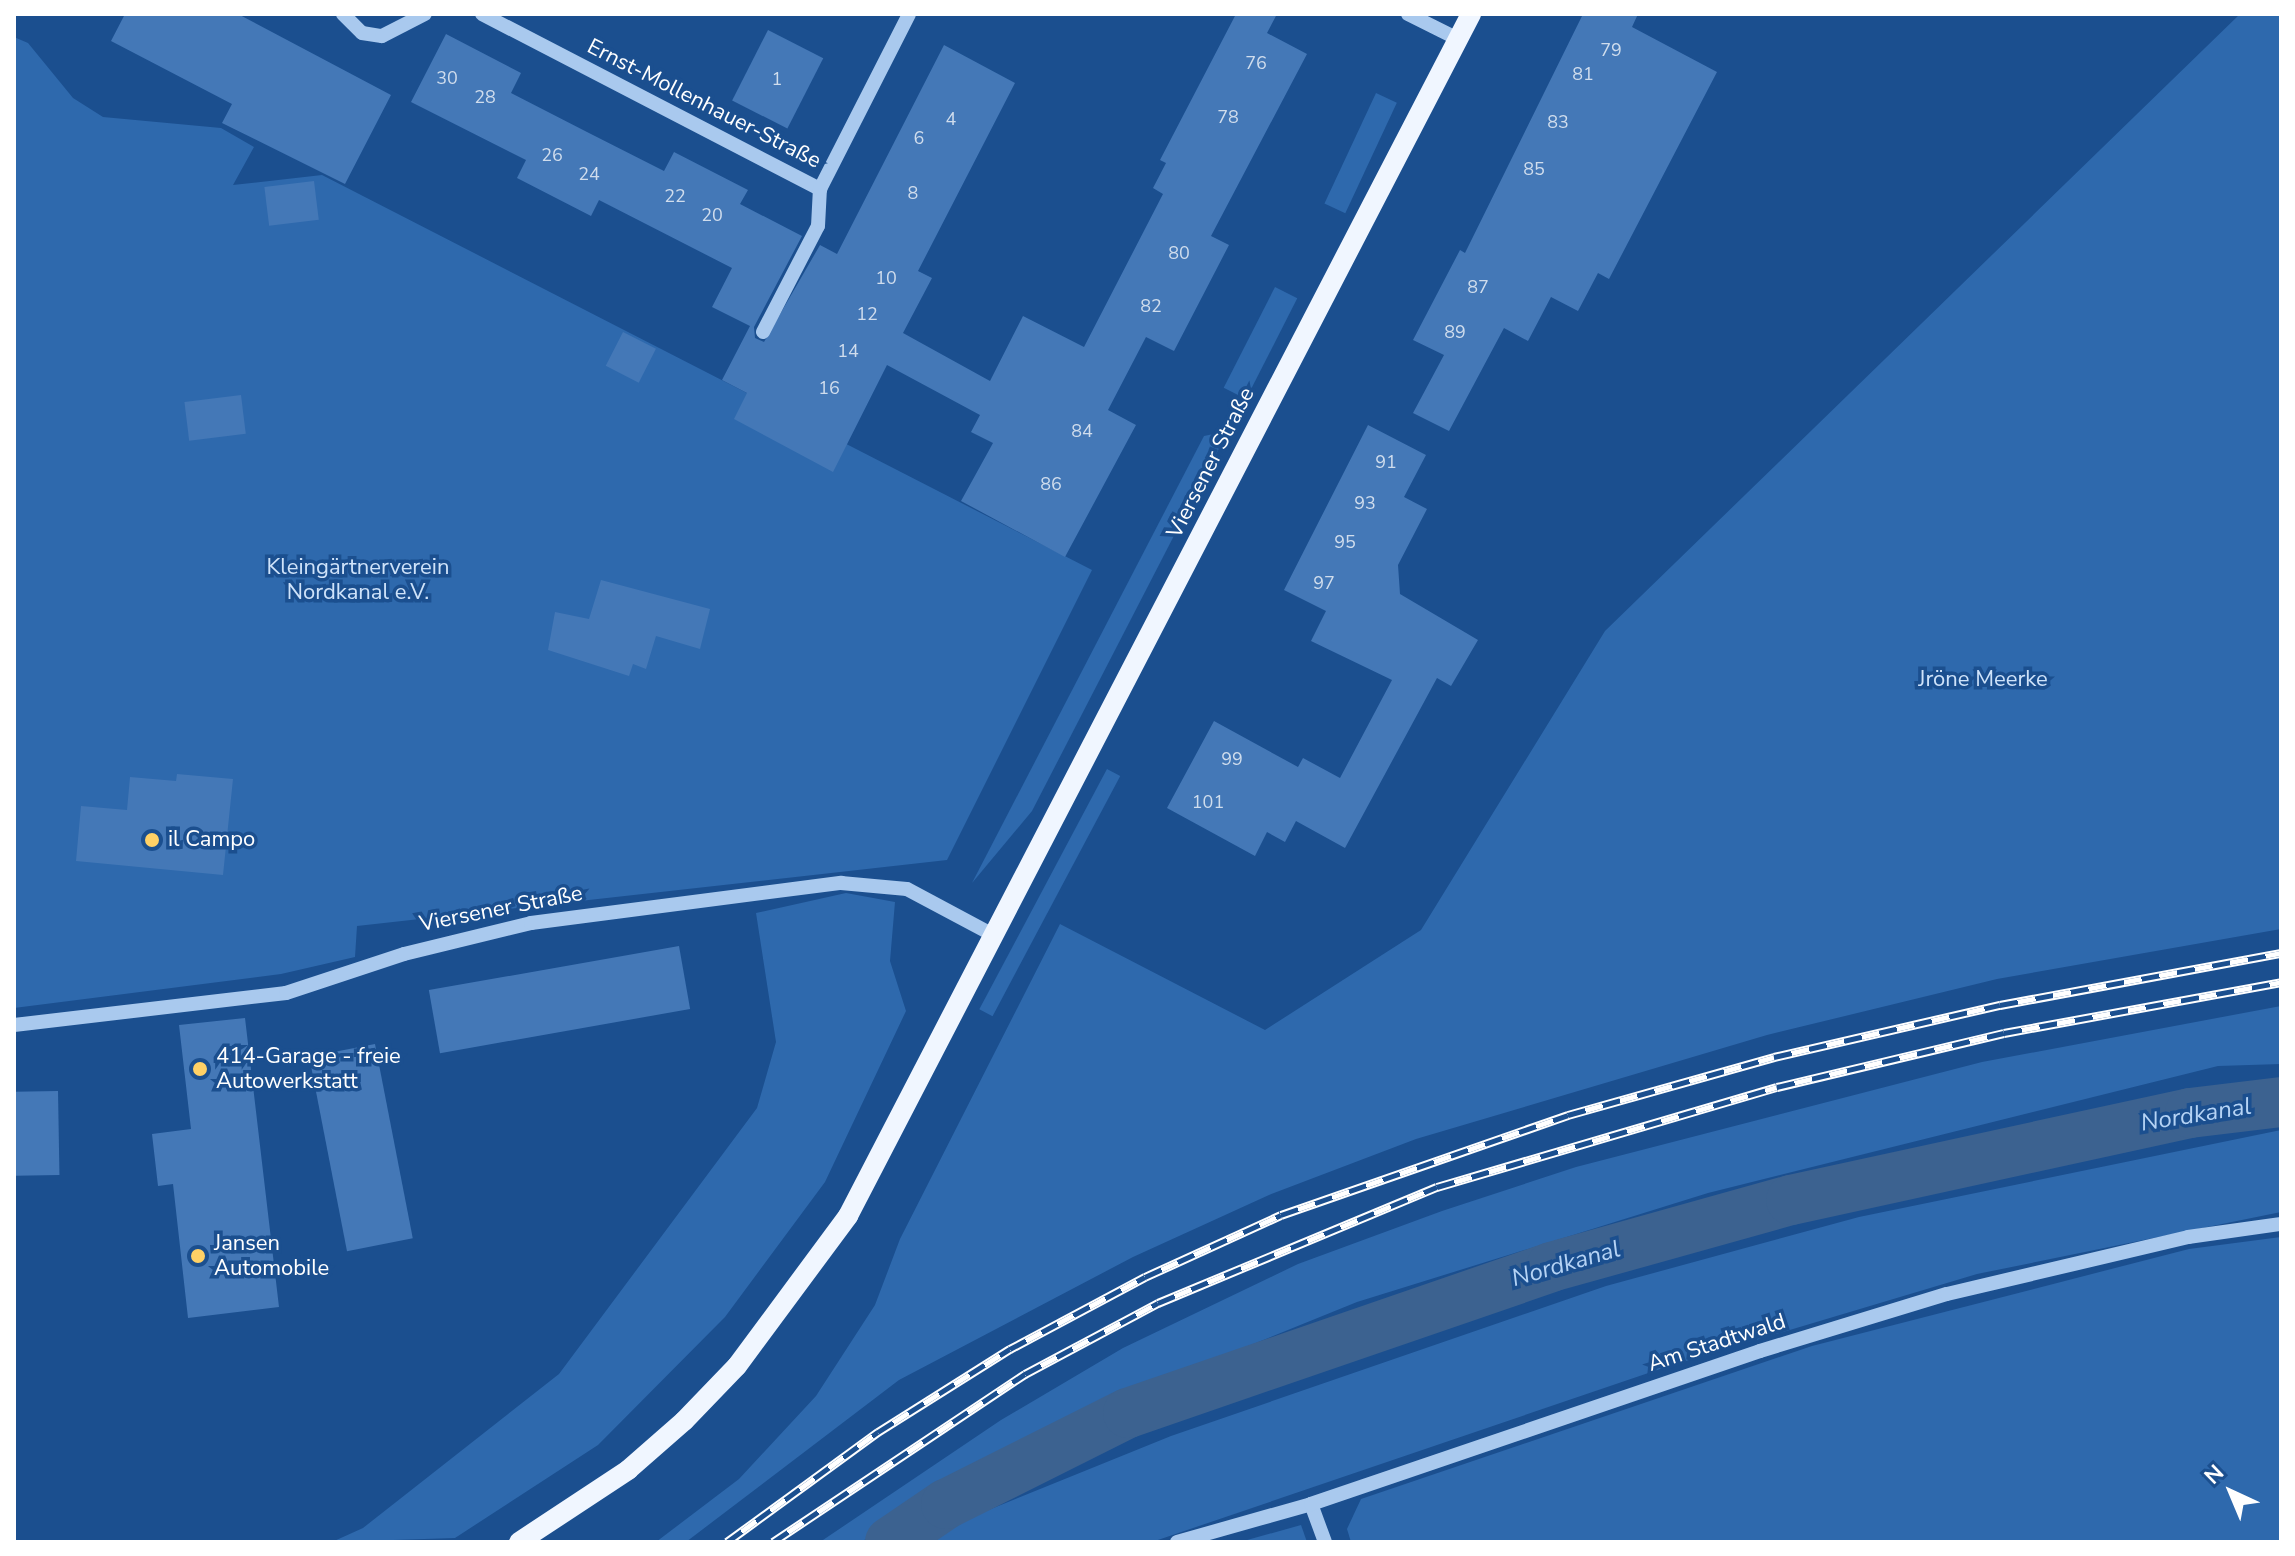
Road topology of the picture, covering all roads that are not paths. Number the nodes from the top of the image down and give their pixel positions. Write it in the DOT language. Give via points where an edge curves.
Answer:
graph roads {
  1 [pos="343,14"];
  2 [pos="425,14"];
  3 [pos="482,14"];
  4 [pos="909,14"];
  5 [pos="1408,14"];
  6 [pos="1471,14"];
  7 [pos="1458,39"];
  8 [pos="820,189"];
  9 [pos="763,332"];
  10 [pos="993,935"];
  11 [pos="14,1025"];
  12 [pos="2281,1224"];
  13 [pos="1311,1504"];
  14 [pos="519,1542"];
  15 [pos="1177,1542"];
  16 [pos="1325,1542"];
  1 -- 2 [label="street" via="362,33 382,36"];
  3 -- 8 [label="street, Ernst-Mollenhauer-Straße"];
  4 -- 8 [label="street, Ernst-Mollenhauer-Straße"];
  5 -- 7 [label="street"];
  6 -- 7 [label="main road, Viersener Straße"];
  7 -- 10 [label="main road, Viersener Straße"];
  8 -- 9 [label="street, Ernst-Mollenhauer-Straße" via="818,226"];
  10 -- 11 [label="street, Viersener Straße" via="907,889 841,883 531,923 404,954 286,993"];
  10 -- 14 [label="main road, Viersener Straße" via="848,1216 797,1291 684,1421 628,1470"];
  12 -- 13 [label="street, Am Stadtwald" via="2188,1237 1947,1294 1760,1351"];
  13 -- 15 [label="street, Am Stadtwald"];
  13 -- 16 [label="street"];
}
